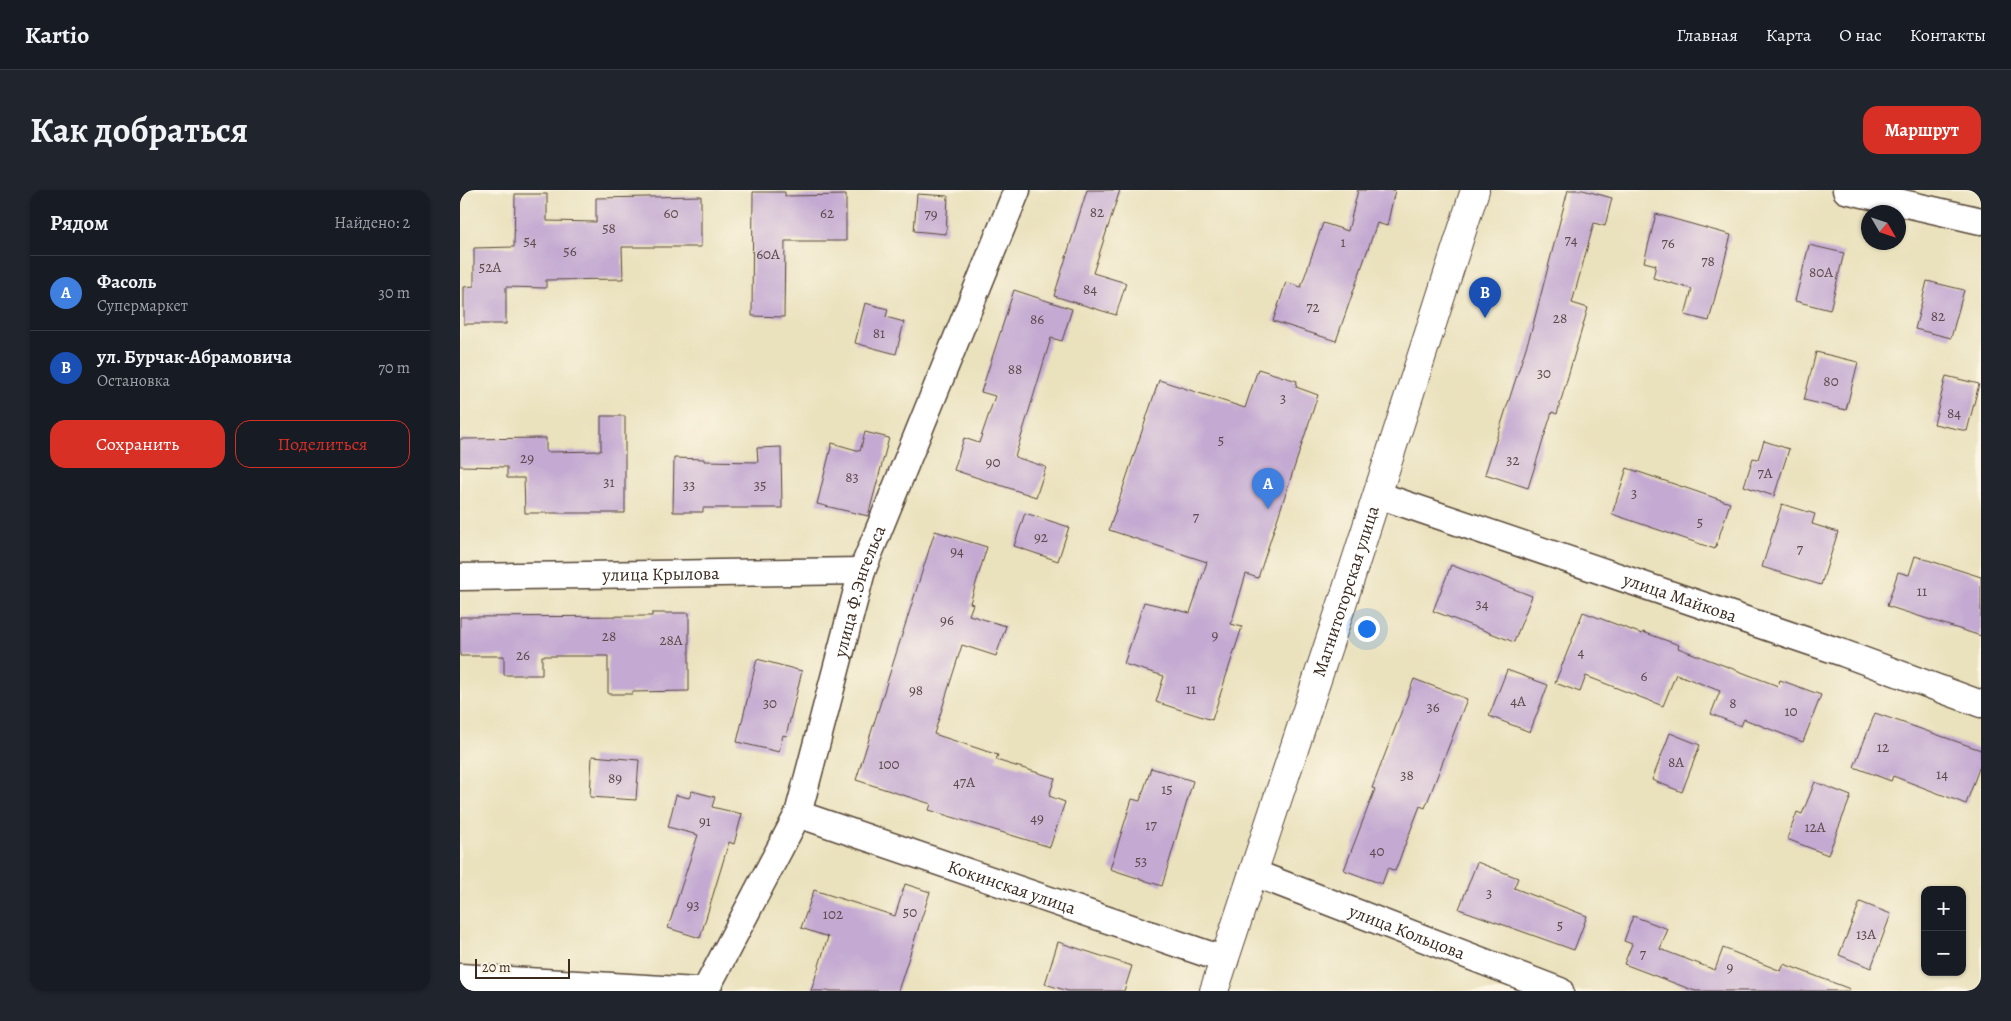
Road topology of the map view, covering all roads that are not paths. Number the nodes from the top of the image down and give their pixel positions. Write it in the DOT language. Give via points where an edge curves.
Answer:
graph roads {
  1 [pos="1017,190"];
  2 [pos="1475,190"];
  3 [pos="1846,190"];
  4 [pos="1934,199"];
  5 [pos="1981,220"];
  6 [pos="1378,495"];
  7 [pos="862,571"];
  8 [pos="460,577"];
  9 [pos="1981,704"];
  10 [pos="798,814"];
  11 [pos="1254,873"];
  12 [pos="1225,960"];
  13 [pos="460,977"];
  14 [pos="697,991"];
  15 [pos="705,991"];
  16 [pos="1214,991"];
  17 [pos="1560,991"];
  1 -- 7 [label="street, улица Ф.Энгельса"];
  2 -- 6 [label="street, Магнитогорская улица"];
  3 -- 4 [label="street"];
  4 -- 5 [label="street"];
  6 -- 9 [label="street, улица Майкова" via="1843,653"];
  6 -- 11 [label="street, Магнитогорская улица"];
  7 -- 8 [label="street, улица Крылова"];
  7 -- 10 [label="street, улица Ф.Энгельса"];
  10 -- 12 [label="street, Кокинская улица"];
  10 -- 15 [label="street, улица Ф.Энгельса"];
  11 -- 12 [label="street, Магнитогорская улица"];
  11 -- 17 [label="street, улица Кольцова"];
  12 -- 16 [label="street, Магнитогорская улица"];
  13 -- 14 [label="street"];
}
